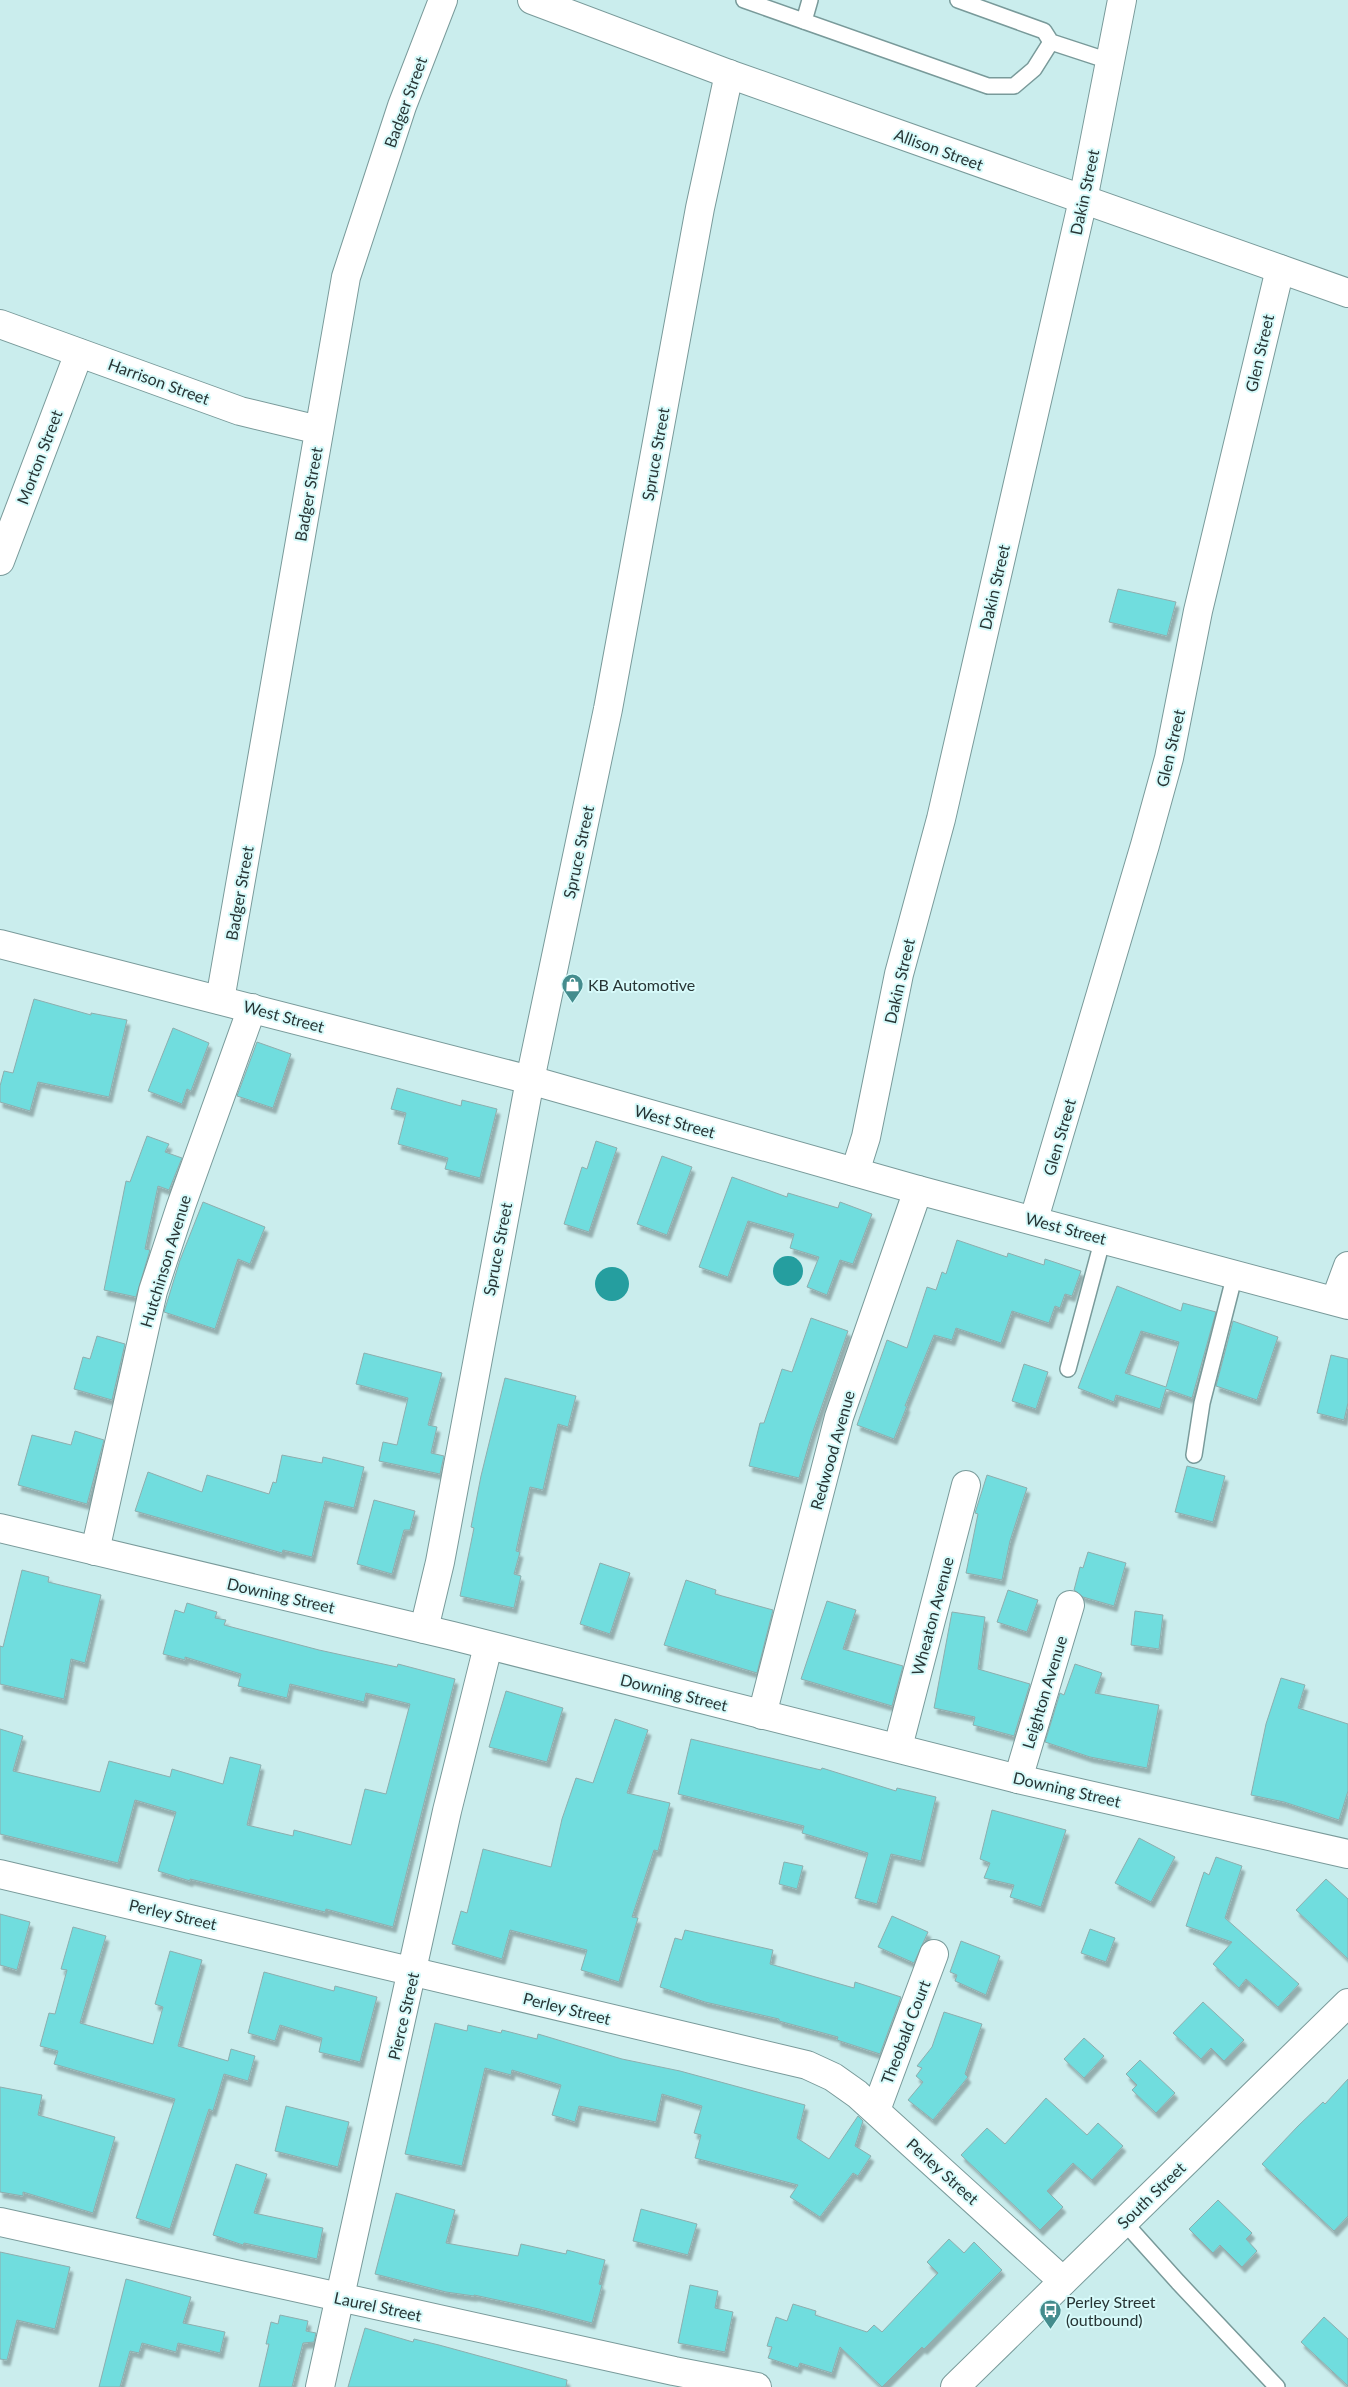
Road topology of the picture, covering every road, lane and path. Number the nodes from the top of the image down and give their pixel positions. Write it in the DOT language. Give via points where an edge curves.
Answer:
graph roads {
  1 [pos="443,0"];
  2 [pos="532,0"];
  3 [pos="744,0"];
  4 [pos="810,0"];
  5 [pos="958,0"];
  6 [pos="1122,0"];
  7 [pos="804,21"];
  8 [pos="1051,42"];
  9 [pos="1109,61"];
  10 [pos="729,74"];
  11 [pos="1083,200"];
  12 [pos="1280,269"];
  13 [pos="1348,293"];
  14 [pos="0,324"];
  15 [pos="79,353"];
  16 [pos="319,430"];
  17 [pos="0,561"];
  18 [pos="0,944"];
  19 [pos="220,1000"];
  20 [pos="252,1008"];
  21 [pos="530,1080"];
  22 [pos="855,1172"];
  23 [pos="918,1190"];
  24 [pos="1034,1219"];
  25 [pos="1103,1238"];
  26 [pos="1348,1266"];
  27 [pos="1235,1274"];
  28 [pos="1341,1303"];
  29 [pos="1068,1369"];
  30 [pos="1194,1455"];
  31 [pos="966,1485"];
  32 [pos="0,1528"];
  33 [pos="95,1551"];
  34 [pos="1070,1605"];
  35 [pos="424,1629"];
  36 [pos="488,1646"];
  37 [pos="762,1715"];
  38 [pos="898,1747"];
  39 [pos="1018,1779"];
  40 [pos="1348,1854"];
  41 [pos="0,1874"];
  42 [pos="934,1954"];
  43 [pos="413,1971"];
  44 [pos="1348,2003"];
  45 [pos="876,2110"];
  46 [pos="0,2222"];
  47 [pos="1124,2222"];
  48 [pos="1063,2281"];
  49 [pos="340,2298"];
  50 [pos="320,2387"];
  51 [pos="757,2387"];
  52 [pos="955,2387"];
  53 [pos="1278,2387"];
  1 -- 16 [label="street, Badger Street" via="402,106 346,277"];
  2 -- 10 [label="street, Allison Street"];
  3 -- 7 [label="lane"];
  4 -- 7 [label="lane"];
  5 -- 8 [label="lane" via="1044,31"];
  6 -- 9 [label="street, Dakin Street"];
  7 -- 8 [label="lane" via="988,86 1014,86 1034,70"];
  8 -- 9 [label="lane"];
  9 -- 11 [label="street, Dakin Street"];
  10 -- 11 [label="street, Allison Street"];
  10 -- 21 [label="street, Spruce Street" via="700,208 608,709"];
  11 -- 12 [label="street, Allison Street"];
  11 -- 22 [label="street, Dakin Street" via="941,818 899,974 866,1137"];
  12 -- 13 [label="street, Allison Street"];
  12 -- 24 [label="street, Glen Street" via="1198,611 1169,758"];
  14 -- 15 [label="street, Harrison Street"];
  15 -- 16 [label="street, Harrison Street" via="240,410"];
  15 -- 17 [label="street, Morton Street"];
  16 -- 19 [label="street, Badger Street"];
  18 -- 19 [label="street, West Street"];
  19 -- 20 [label="street, West Street"];
  20 -- 21 [label="street, West Street"];
  20 -- 33 [label="street, Hutchinson Avenue" via="153,1292"];
  21 -- 22 [label="street, West Street"];
  21 -- 35 [label="street, Spruce Street" via="440,1562"];
  22 -- 23 [label="street, West Street"];
  23 -- 24 [label="street, West Street"];
  23 -- 37 [label="street, Redwood Avenue" via="839,1417"];
  24 -- 25 [label="street, West Street"];
  25 -- 27 [label="street, West Street"];
  25 -- 29 [label="lane"];
  26 -- 28 [label="street"];
  27 -- 28 [label="street, West Street"];
  27 -- 30 [label="lane" via="1202,1403"];
  31 -- 38 [label="street, Wheaton Avenue"];
  32 -- 33 [label="street, Downing Street"];
  33 -- 35 [label="street, Downing Street"];
  34 -- 39 [label="street, Leighton Avenue"];
  35 -- 36 [label="street, Downing Street"];
  36 -- 37 [label="street, Downing Street"];
  36 -- 43 [label="street, Pierce Street" via="447,1811"];
  37 -- 38 [label="street, Downing Street"];
  38 -- 39 [label="street, Downing Street"];
  39 -- 40 [label="street, Downing Street"];
  41 -- 43 [label="street, Perley Street"];
  42 -- 45 [label="street, Theobald Court"];
  43 -- 45 [label="street, Perley Street" via="807,2066 833,2077"];
  43 -- 49 [label="street, Pierce Street"];
  44 -- 47 [label="street, South Street"];
  45 -- 48 [label="street, Perley Street"];
  46 -- 49 [label="street, Laurel Street"];
  47 -- 48 [label="street, South Street"];
  47 -- 53 [label="lane"];
  48 -- 52 [label="street, South Street"];
  49 -- 50 [label="street, Pierce Street"];
  49 -- 51 [label="street, Laurel Street"];
}
